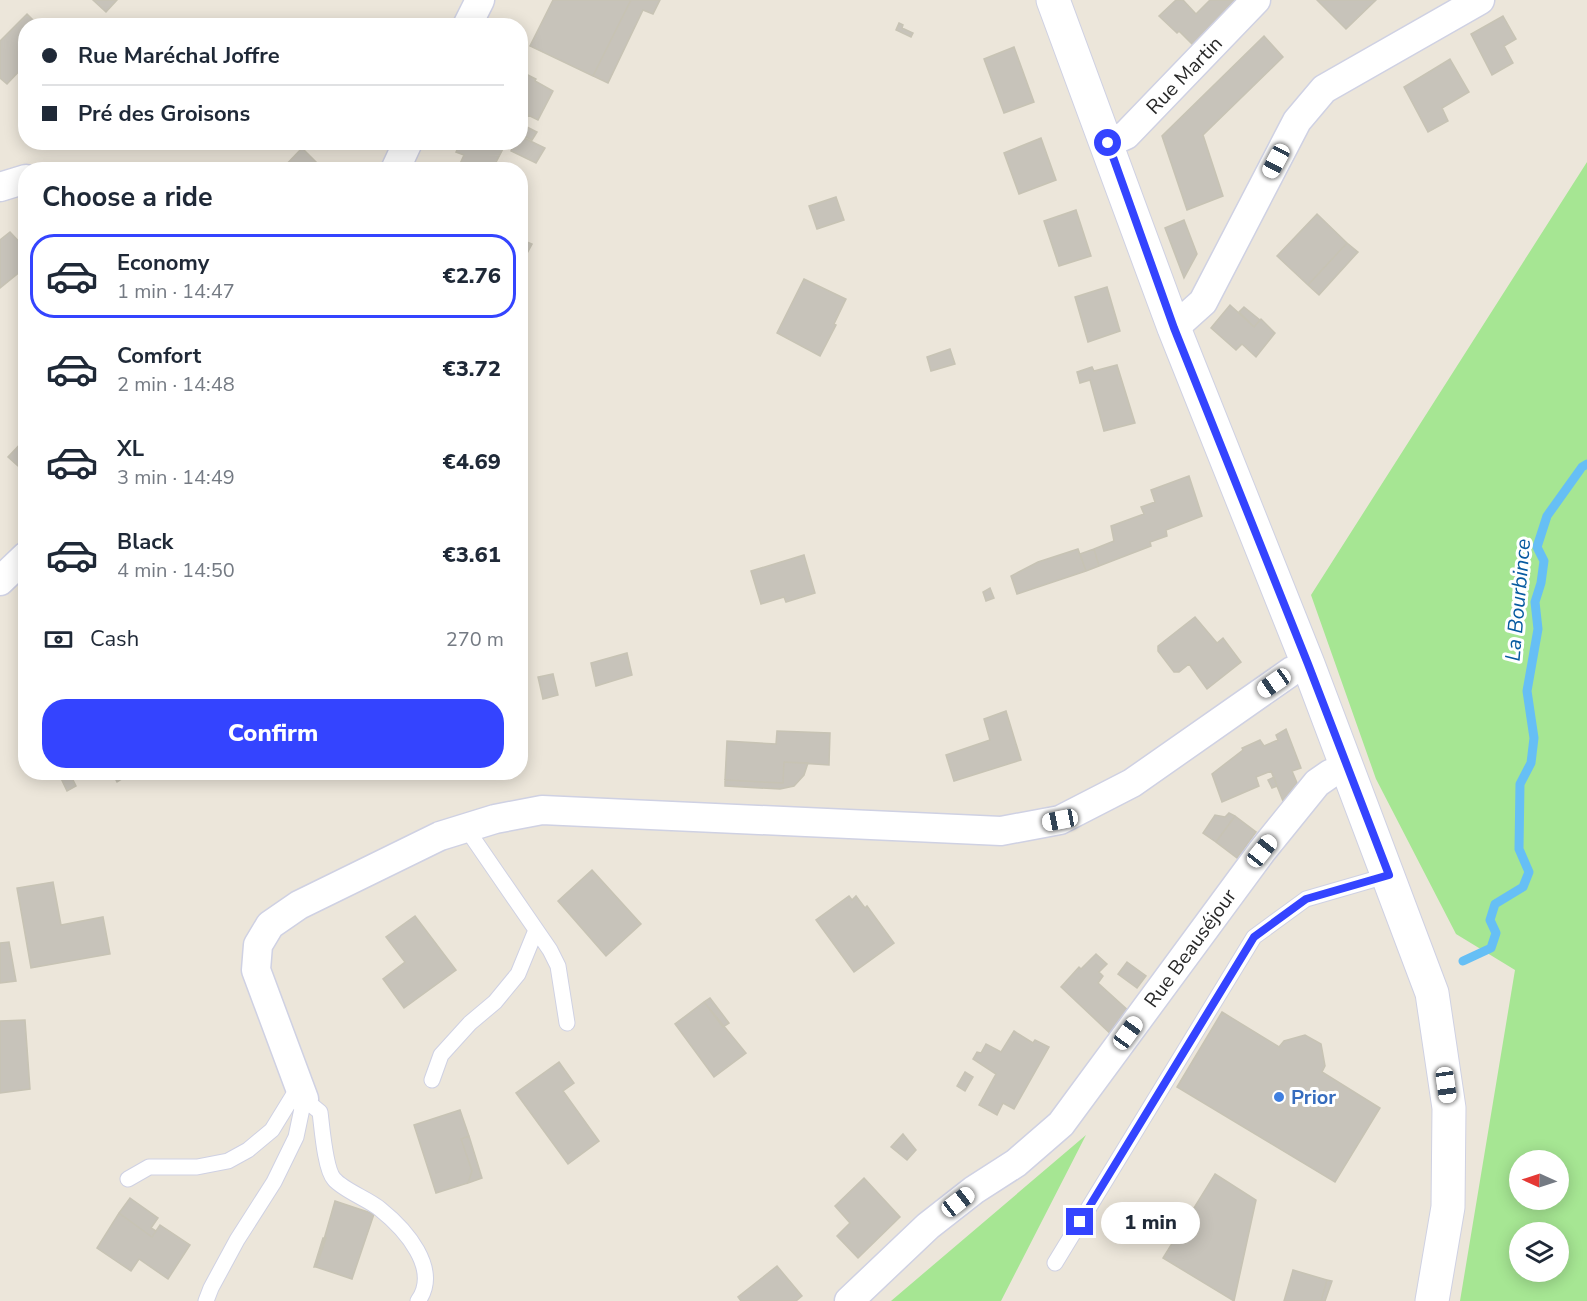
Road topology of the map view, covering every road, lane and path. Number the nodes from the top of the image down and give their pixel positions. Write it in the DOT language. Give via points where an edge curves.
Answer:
graph roads {
  1 [pos="480,0"];
  2 [pos="1053,0"];
  3 [pos="1256,0"];
  4 [pos="1480,0"];
  5 [pos="471,18"];
  6 [pos="1108,143"];
  7 [pos="18,181"];
  8 [pos="0,187"];
  9 [pos="1174,328"];
  10 [pos="18,564"];
  11 [pos="0,581"];
  12 [pos="1308,664"];
  13 [pos="1347,767"];
  14 [pos="466,828"];
  15 [pos="1389,875"];
  16 [pos="536,930"];
  17 [pos="567,1023"];
  18 [pos="432,1080"];
  19 [pos="301,1092"];
  20 [pos="128,1179"];
  21 [pos="1055,1263"];
  22 [pos="206,1301"];
  23 [pos="418,1301"];
  24 [pos="849,1301"];
  25 [pos="1432,1301"];
  1 -- 5 [label="street"];
  2 -- 6 [label="main road"];
  3 -- 6 [label="street, Rue Martin" via="1126,135"];
  4 -- 9 [label="street" via="1324,89 1297,121 1203,302"];
  6 -- 9 [label="main road"];
  7 -- 8 [label="street"];
  9 -- 12 [label="main road"];
  10 -- 11 [label="street"];
  12 -- 13 [label="main road"];
  12 -- 14 [label="street" via="1292,671 1132,783 1060,820 1001,831 542,810"];
  13 -- 15 [label="main road"];
  13 -- 24 [label="street, Rue Beauséjour" via="1317,783 1262,851 1061,1124 1016,1163 928,1226"];
  14 -- 16 [label="lane"];
  14 -- 19 [label="street" via="440,836 299,905 270,926 258,945 256,970"];
  15 -- 21 [label="lane" via="1306,899 1254,937"];
  15 -- 25 [label="main road" via="1432,993 1449,1108 1448,1207"];
  16 -- 17 [label="lane" via="558,966"];
  16 -- 18 [label="lane" via="518,974 441,1055"];
  19 -- 20 [label="lane" via="272,1130 228,1161 197,1167 149,1167"];
  19 -- 22 [label="lane" via="296,1137"];
  19 -- 23 [label="lane" via="320,1112 333,1179 380,1209 420,1256 427,1276"];
}
